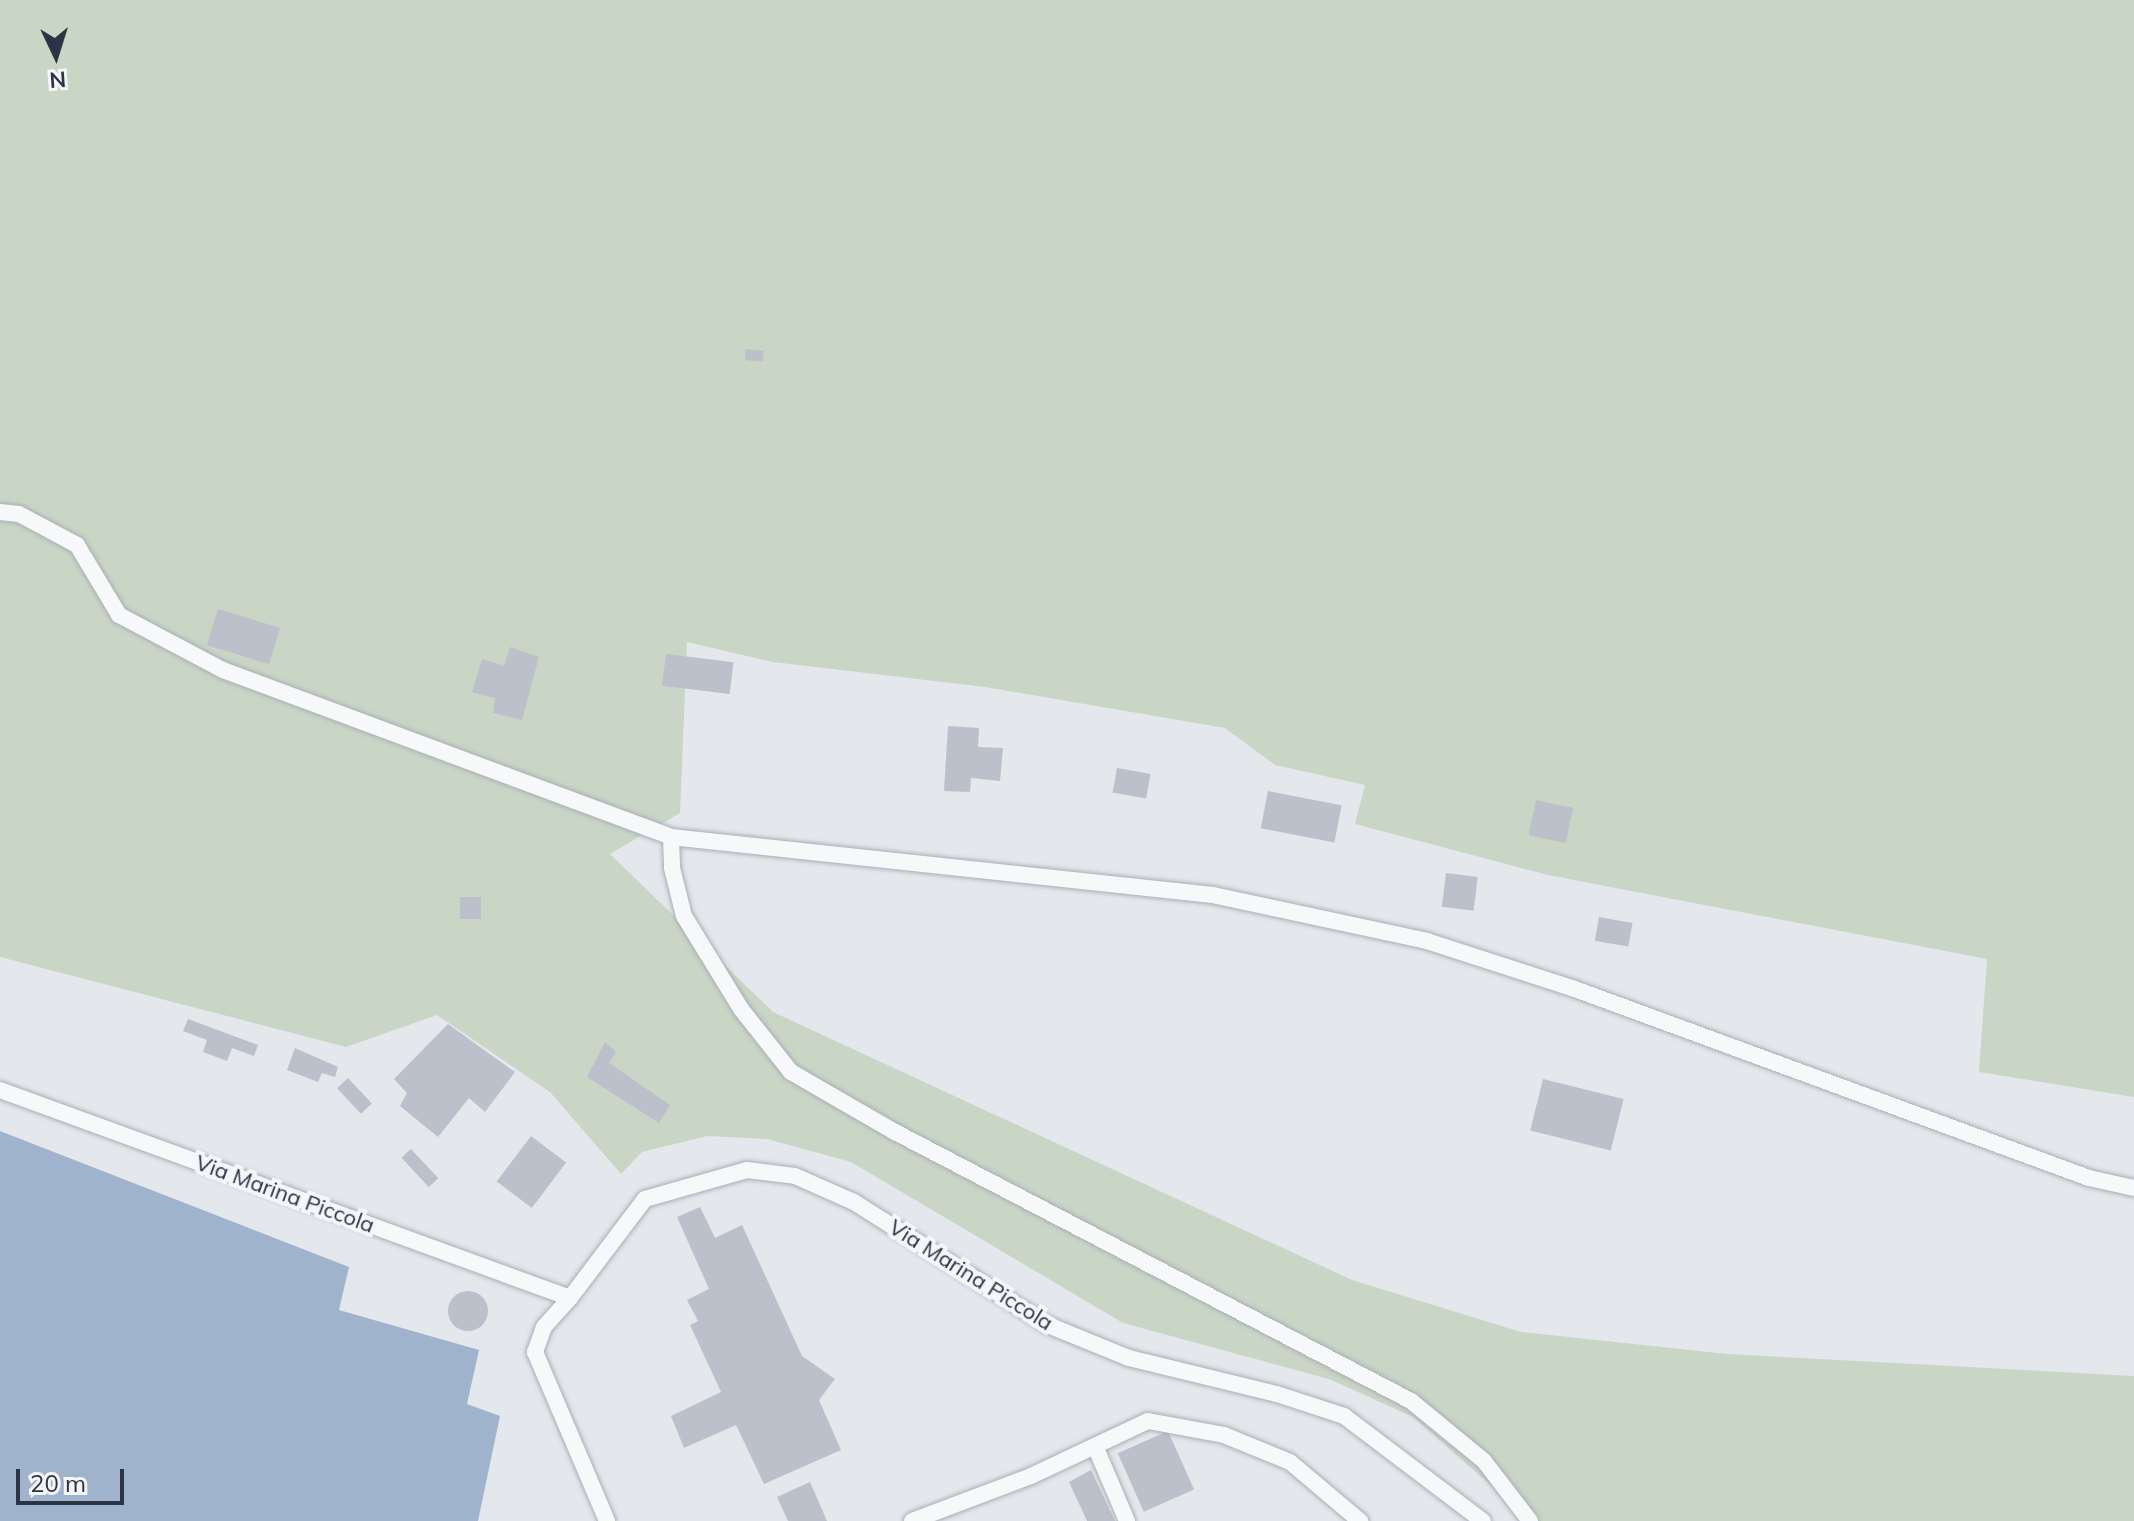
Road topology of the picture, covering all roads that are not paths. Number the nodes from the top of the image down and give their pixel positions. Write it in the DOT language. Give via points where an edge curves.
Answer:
graph roads {
  1 [pos="0,512"];
  2 [pos="671,837"];
  3 [pos="0,1090"];
  4 [pos="2134,1188"];
  5 [pos="570,1298"];
  6 [pos="1095,1446"];
  7 [pos="940,1516"];
  8 [pos="607,1521"];
  9 [pos="912,1521"];
  10 [pos="1127,1521"];
  11 [pos="1360,1521"];
  12 [pos="1483,1521"];
  13 [pos="1530,1521"];
  1 -- 2 [label="lane" via="19,514 77,545 119,615 223,670"];
  2 -- 4 [label="lane" via="1213,895 1427,941 1572,988 2089,1178"];
  2 -- 13 [label="lane" via="672,868 684,916 741,1009 791,1072 895,1132 1411,1401 1484,1461"];
  3 -- 5 [label="lane, Via Marina Piccola"];
  5 -- 8 [label="lane, Via Marina Piccola" via="544,1327 535,1352"];
  5 -- 12 [label="lane, Via Marina Piccola" via="645,1199 747,1170 795,1176 854,1202 1048,1325 1129,1358 1344,1416"];
  6 -- 7 [label="lane"];
  6 -- 10 [label="lane"];
  6 -- 11 [label="lane" via="1148,1421 1224,1435 1290,1462"];
  7 -- 9 [label="lane"];
}
